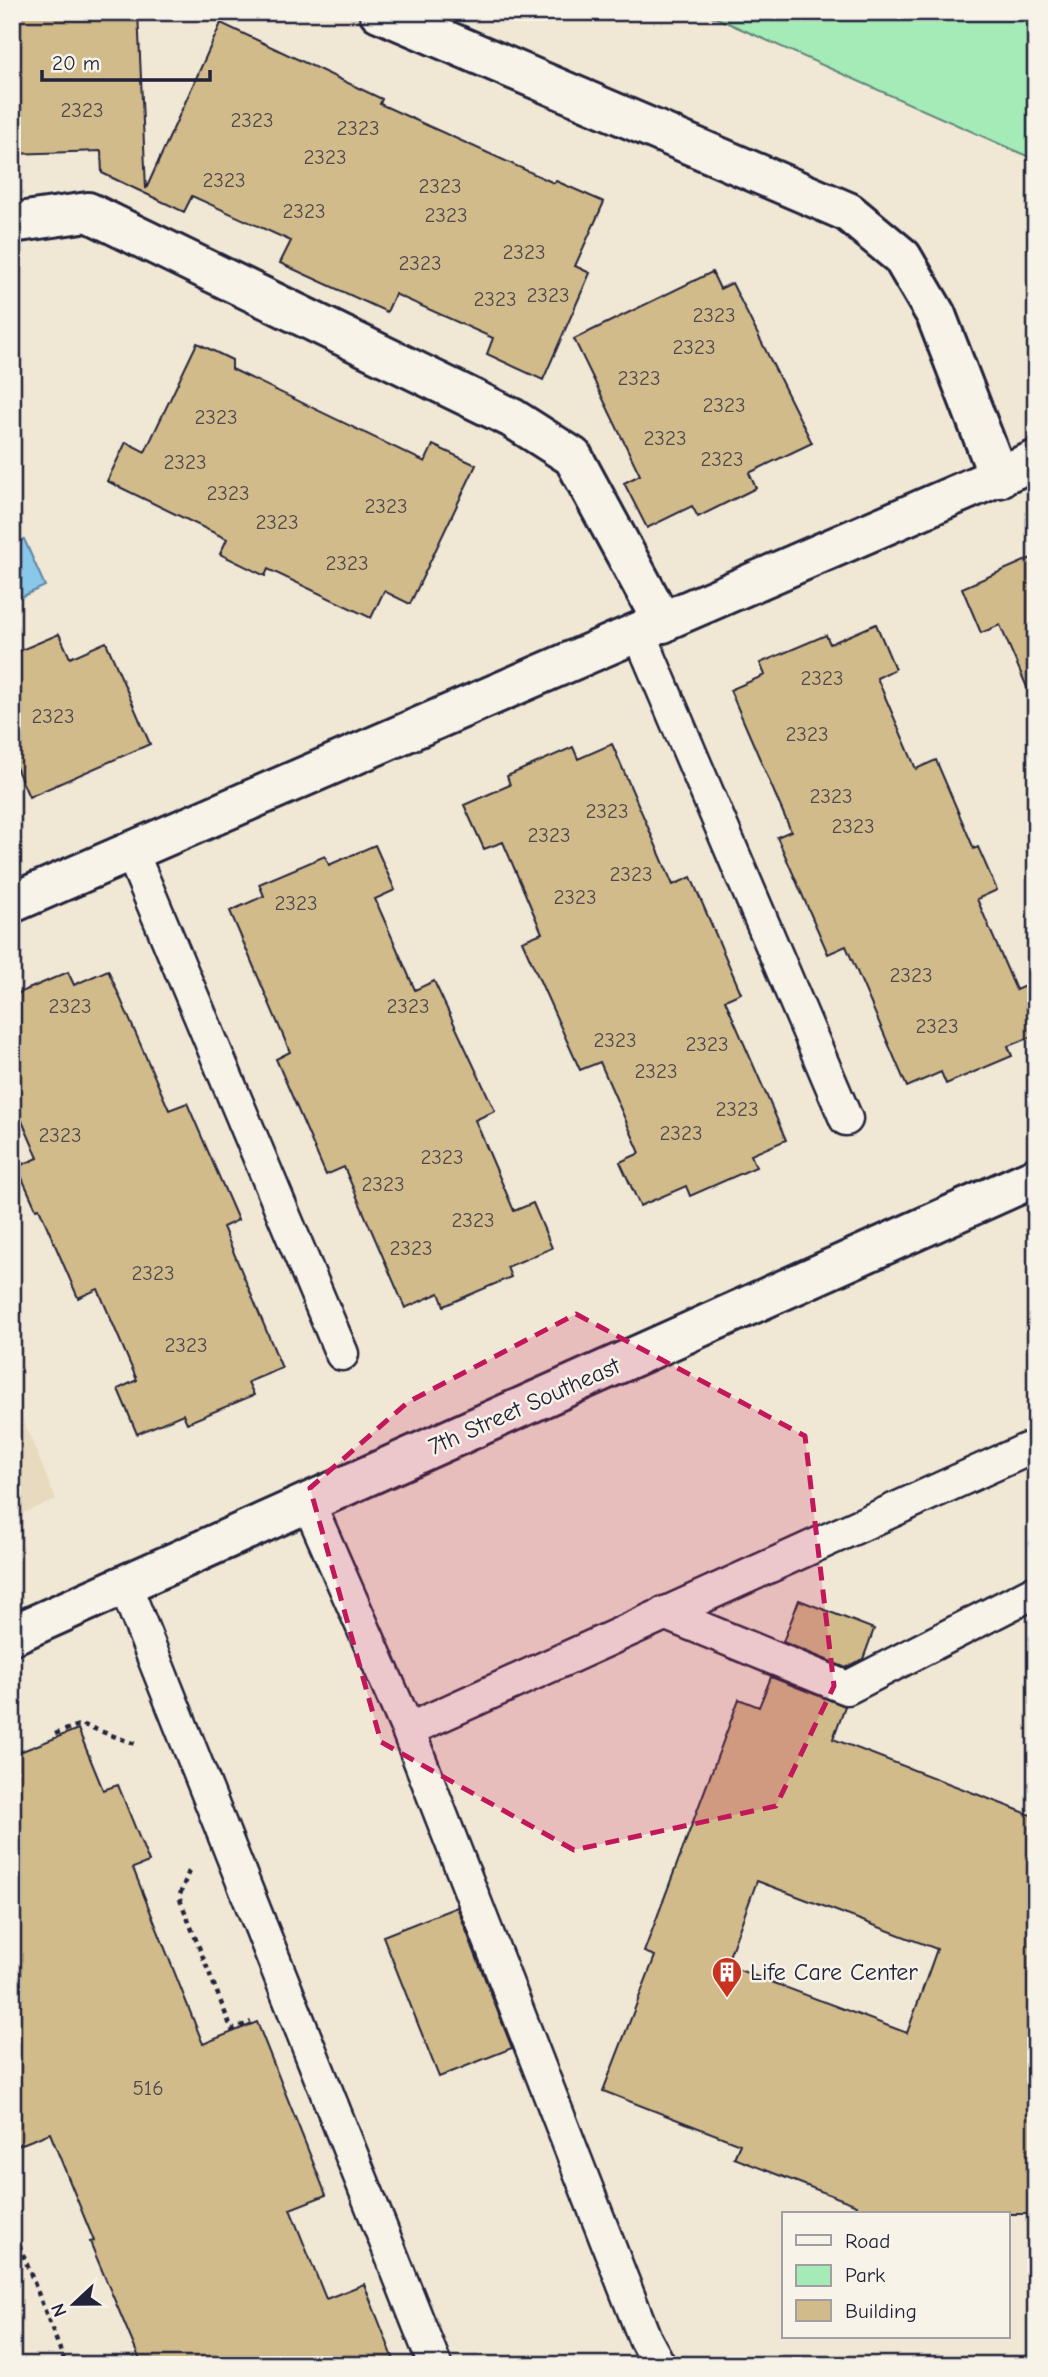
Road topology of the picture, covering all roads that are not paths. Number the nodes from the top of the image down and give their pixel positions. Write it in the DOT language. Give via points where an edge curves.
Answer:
graph roads {
  1 [pos="379,12"];
  2 [pos="12,223"];
  3 [pos="1036,460"];
  4 [pos="999,478"];
  5 [pos="651,628"];
  6 [pos="132,853"];
  7 [pos="12,903"];
  8 [pos="846,1119"];
  9 [pos="1036,1177"];
  10 [pos="342,1354"];
  11 [pos="1036,1454"];
  12 [pos="308,1503"];
  13 [pos="125,1585"];
  14 [pos="1036,1591"];
  15 [pos="664,1613"];
  16 [pos="12,1635"];
  17 [pos="408,1730"];
  18 [pos="435,2365"];
  19 [pos="660,2365"];
  1 -- 4 [label="street" via="848,212 902,257 936,315"];
  2 -- 5 [label="street" via="88,212 512,418 573,457"];
  3 -- 4 [label="street"];
  4 -- 5 [label="street"];
  5 -- 6 [label="street"];
  5 -- 8 [label="lane"];
  6 -- 7 [label="street"];
  6 -- 10 [label="lane"];
  9 -- 12 [label="street, 7th Street Southeast"];
  11 -- 15 [label="lane" via="1026,1450"];
  12 -- 13 [label="street, 7th Street Southeast"];
  12 -- 17 [label="lane"];
  13 -- 16 [label="street, 7th Street Southeast"];
  13 -- 18 [label="lane"];
  14 -- 15 [label="lane" via="847,1688"];
  15 -- 17 [label="lane"];
  17 -- 19 [label="lane" via="645,2339"];
}
